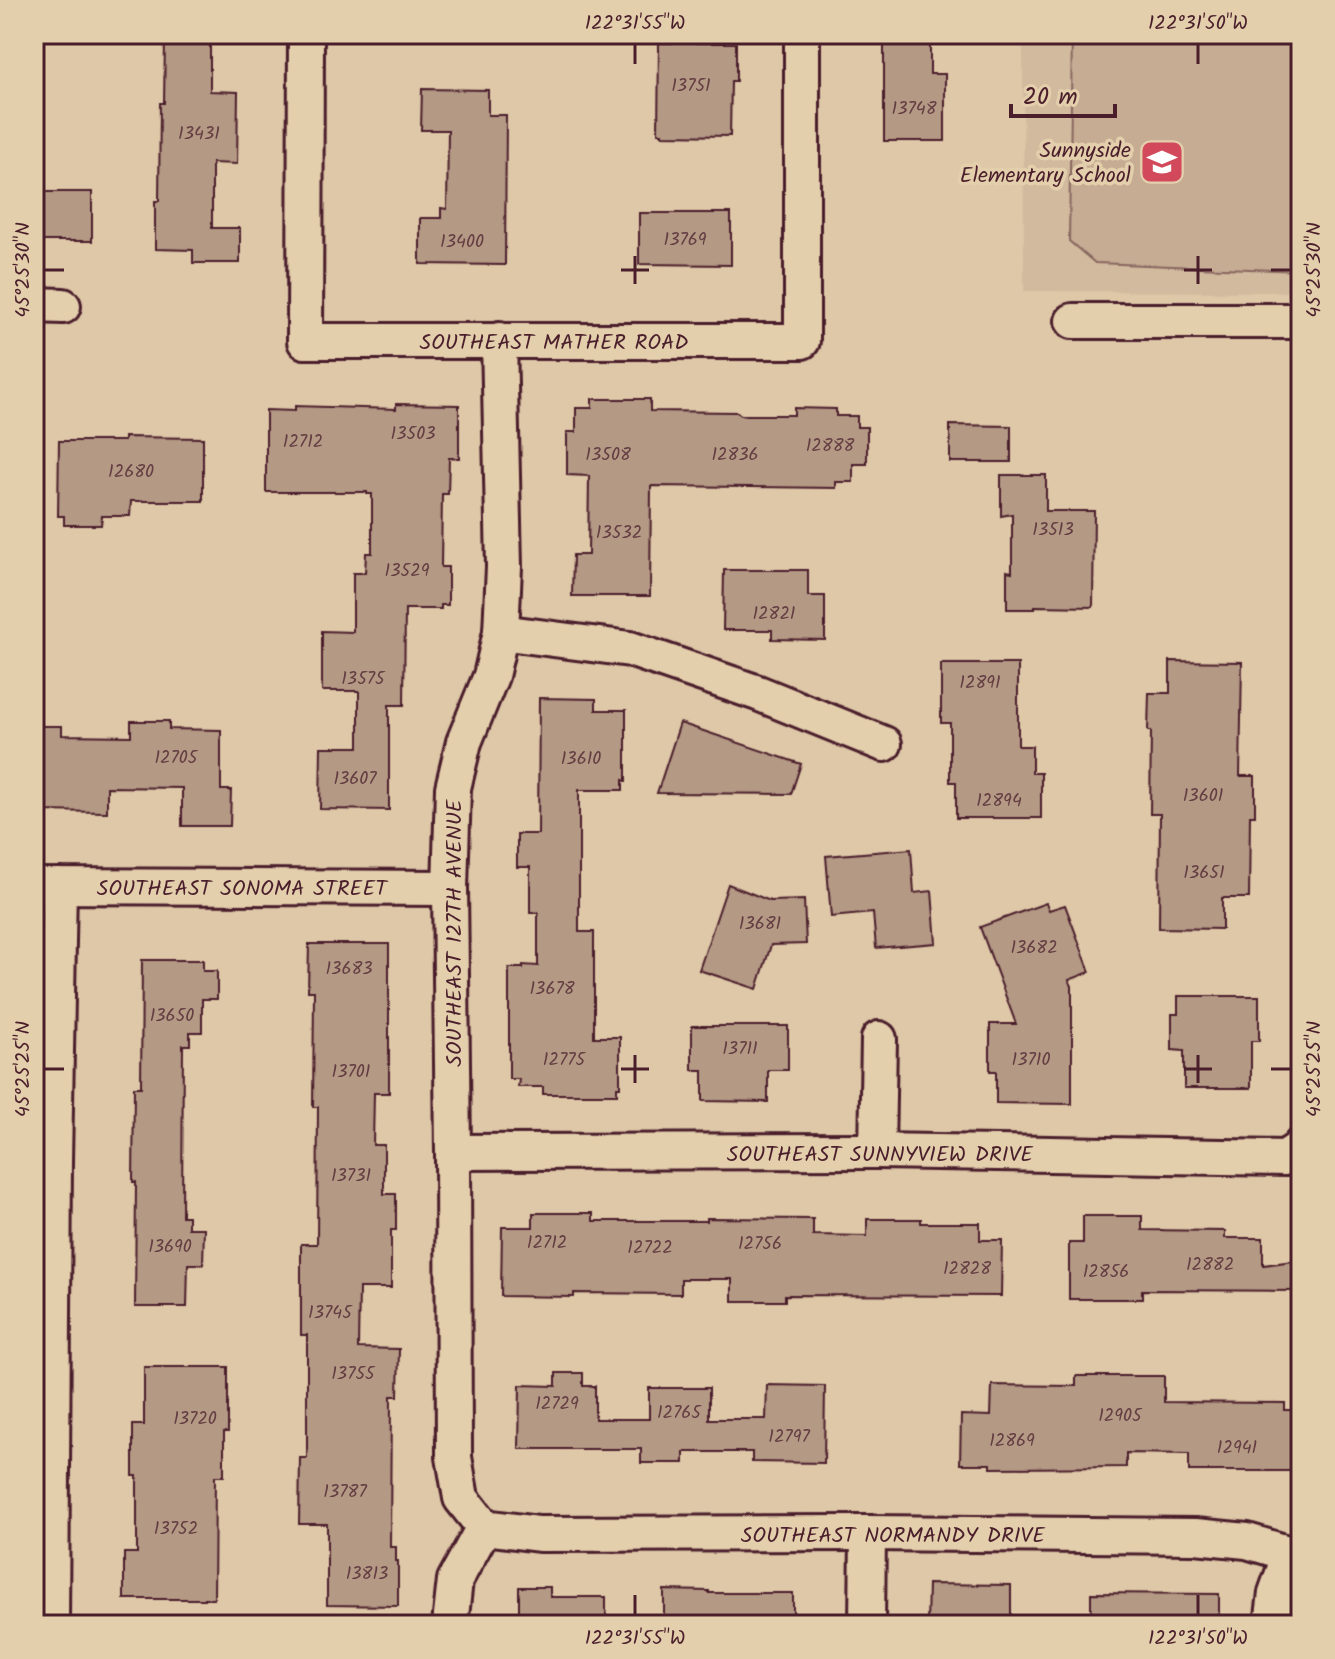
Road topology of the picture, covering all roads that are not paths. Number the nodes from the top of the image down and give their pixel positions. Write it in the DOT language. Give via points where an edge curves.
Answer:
graph roads {
  1 [pos="306,34"];
  2 [pos="802,34"];
  3 [pos="1073,321"];
  4 [pos="1301,321"];
  5 [pos="499,340"];
  6 [pos="501,632"];
  7 [pos="884,744"];
  8 [pos="47,886"];
  9 [pos="450,888"];
  10 [pos="879,1039"];
  11 [pos="1301,1145"];
  12 [pos="877,1151"];
  13 [pos="453,1152"];
  14 [pos="44,1161"];
  15 [pos="484,1527"];
  16 [pos="868,1533"];
  17 [pos="1295,1556"];
  18 [pos="45,1604"];
  19 [pos="450,1625"];
  20 [pos="867,1625"];
  21 [pos="1272,1625"];
  1 -- 5 [label="street, SOUTHEAST MATHER ROAD" via="305,341"];
  2 -- 5 [label="street, SOUTHEAST MATHER ROAD" via="802,341"];
  3 -- 4 [label="street"];
  5 -- 6 [label="street, SOUTHEAST 127TH AVENUE"];
  6 -- 7 [label="street" via="630,649"];
  6 -- 9 [label="street, SOUTHEAST 127TH AVENUE" via="453,788"];
  8 -- 9 [label="street, SOUTHEAST SONOMA STREET"];
  8 -- 14 [label="street"];
  9 -- 13 [label="street, SOUTHEAST 127TH AVENUE"];
  10 -- 12 [label="street"];
  11 -- 12 [label="street, SOUTHEAST SUNNYVIEW DRIVE" via="1285,1158"];
  12 -- 13 [label="street, SOUTHEAST SUNNYVIEW DRIVE"];
  13 -- 15 [label="street, SOUTHEAST 127TH AVENUE" via="454,1457 461,1498"];
  14 -- 18 [label="street"];
  15 -- 16 [label="street, SOUTHEAST NORMANDY DRIVE" via="539,1534"];
  15 -- 19 [label="street" via="455,1580"];
  16 -- 17 [label="street, SOUTHEAST NORMANDY DRIVE" via="1195,1536 1247,1541"];
  16 -- 20 [label="street"];
  17 -- 21 [label="street" via="1276,1593"];
}
